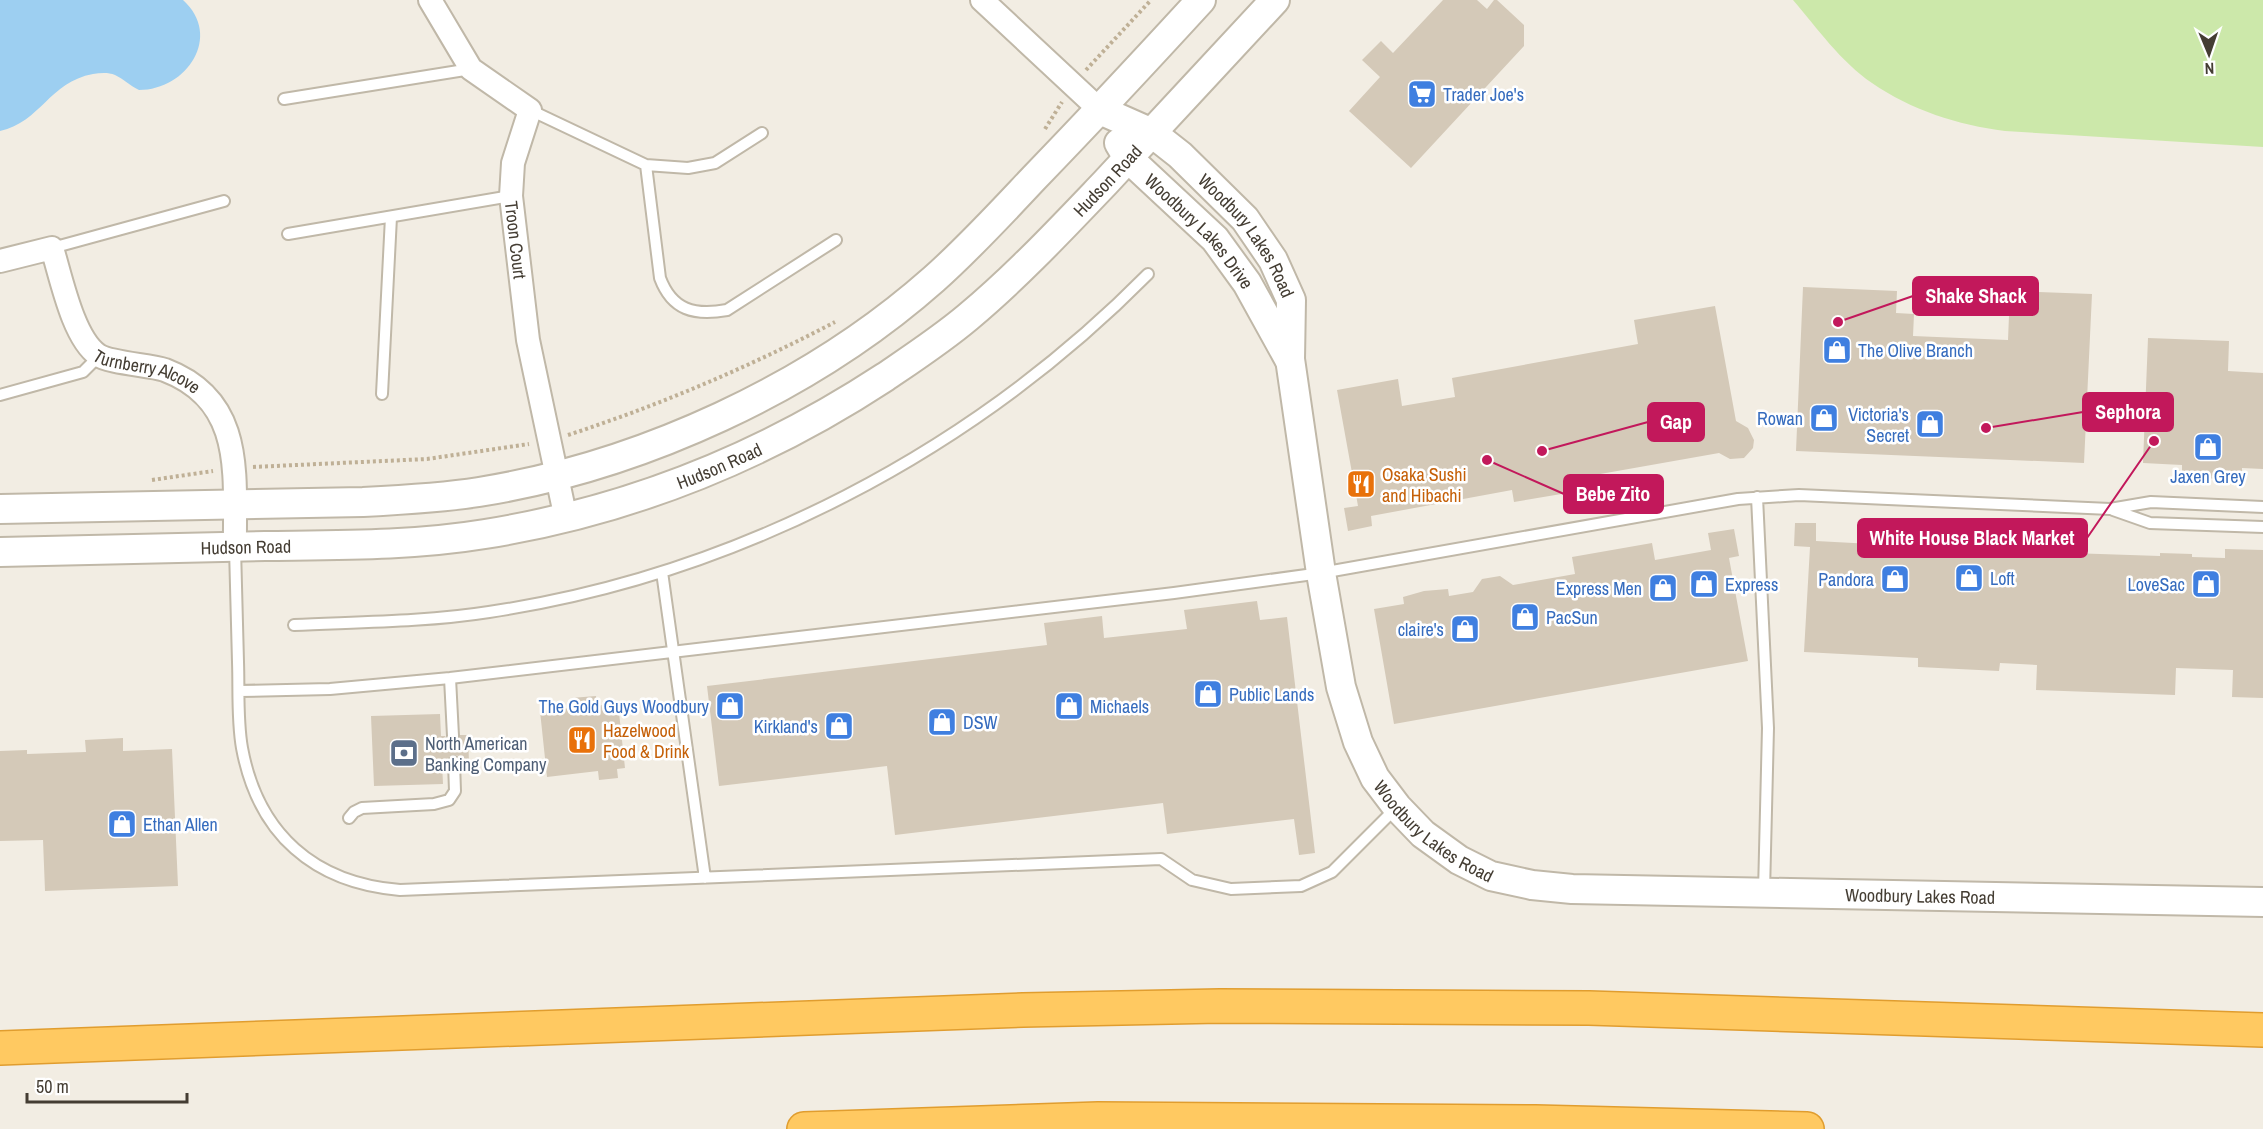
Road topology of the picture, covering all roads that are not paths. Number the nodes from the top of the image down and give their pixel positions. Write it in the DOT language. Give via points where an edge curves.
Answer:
graph roads {
  1 [pos="430,0"];
  2 [pos="982,0"];
  3 [pos="1201,0"];
  4 [pos="1275,0"];
  5 [pos="471,69"];
  6 [pos="284,99"];
  7 [pos="530,110"];
  8 [pos="1100,110"];
  9 [pos="762,133"];
  10 [pos="1152,133"];
  11 [pos="1128,158"];
  12 [pos="646,165"];
  13 [pos="511,196"];
  14 [pos="224,201"];
  15 [pos="391,217"];
  16 [pos="288,234"];
  17 [pos="836,240"];
  18 [pos="52,248"];
  19 [pos="0,261"];
  20 [pos="1148,274"];
  21 [pos="99,356"];
  22 [pos="1290,359"];
  23 [pos="382,394"];
  24 [pos="0,395"];
  25 [pos="557,475"];
  26 [pos="1757,497"];
  27 [pos="235,504"];
  28 [pos="2263,507"];
  29 [pos="0,509"];
  30 [pos="2110,509"];
  31 [pos="566,519"];
  32 [pos="2263,527"];
  33 [pos="235,547"];
  34 [pos="0,552"];
  35 [pos="662,572"];
  36 [pos="1321,573"];
  37 [pos="294,625"];
  38 [pos="674,652"];
  39 [pos="450,678"];
  40 [pos="239,691"];
  41 [pos="453,735"];
  42 [pos="454,762"];
  43 [pos="1397,807"];
  44 [pos="349,818"];
  45 [pos="705,878"];
  46 [pos="1764,892"];
  47 [pos="2263,902"];
  48 [pos="2263,1030"];
  49 [pos="0,1048"];
  50 [pos="804,1129"];
  51 [pos="1807,1129"];
  1 -- 5 [label="street"];
  2 -- 8 [label="street"];
  3 -- 8 [label="street"];
  4 -- 10 [label="street, Hudson Road"];
  5 -- 6 [label="lane"];
  5 -- 7 [label="street"];
  7 -- 12 [label="lane"];
  7 -- 13 [label="street, Troon Court" via="513,163"];
  8 -- 10 [label="street, Woodbury Lakes Road"];
  8 -- 11 [label="street, Woodbury Lakes Drive"];
  8 -- 25 [label="street" via="933,280 832,355 726,415 627,455"];
  9 -- 12 [label="lane" via="715,163 688,168"];
  10 -- 11 [label="street, Hudson Road"];
  10 -- 22 [label="street, Woodbury Lakes Road" via="1245,219 1273,260 1291,300"];
  11 -- 22 [label="street, Woodbury Lakes Drive" via="1215,239 1247,283"];
  11 -- 31 [label="street, Hudson Road" via="1020,270 967,318 855,396 744,456 630,501"];
  12 -- 17 [label="lane" via="660,278 665,291 681,307 706,314 727,310"];
  13 -- 15 [label="lane"];
  13 -- 25 [label="street, Troon Court" via="528,340"];
  14 -- 18 [label="lane"];
  15 -- 16 [label="lane"];
  15 -- 23 [label="lane"];
  18 -- 19 [label="street"];
  18 -- 21 [label="street, Turnberry Alcove" via="79,333"];
  20 -- 35 [label="lane" via="1067,350 1014,392 898,467 779,527"];
  21 -- 24 [label="lane" via="83,372"];
  21 -- 27 [label="street, Turnberry Alcove" via="165,370 192,385 215,405 228,431"];
  22 -- 36 [label="street, Woodbury Lakes Road"];
  25 -- 27 [label="street" via="479,492 415,499"];
  25 -- 31 [label="street, Troon Court"];
  26 -- 30 [label="lane" via="1799,495"];
  26 -- 36 [label="lane"];
  26 -- 46 [label="lane" via="1768,728"];
  27 -- 29 [label="street"];
  27 -- 33 [label="street, Turnberry Alcove"];
  28 -- 30 [label="lane" via="2151,502"];
  30 -- 32 [label="lane" via="2150,523"];
  31 -- 33 [label="street, Hudson Road" via="483,535 421,541"];
  33 -- 34 [label="street, Hudson Road"];
  33 -- 40 [label="lane"];
  35 -- 37 [label="lane" via="605,589 488,612 430,619"];
  35 -- 38 [label="lane"];
  36 -- 38 [label="lane"];
  36 -- 43 [label="street, Woodbury Lakes Road" via="1348,715 1375,778"];
  38 -- 39 [label="lane"];
  38 -- 45 [label="lane"];
  39 -- 40 [label="lane" via="330,689"];
  39 -- 41 [label="lane"];
  40 -- 45 [label="lane" via="242,747 266,816 286,841 310,861 345,880 400,890"];
  42 -- 44 [label="lane" via="455,791 449,800 362,808"];
  43 -- 45 [label="lane" via="1332,872 1301,886 1231,889 1192,880 1161,859"];
  43 -- 46 [label="street, Woodbury Lakes Road" via="1423,834 1459,860 1491,876 1572,889"];
  46 -- 47 [label="street, Woodbury Lakes Road"];
  48 -- 49 [label="highway" via="1589,1008 1220,1006 956,1012"];
  50 -- 51 [label="highway" via="1098,1119 1536,1122"];
}
